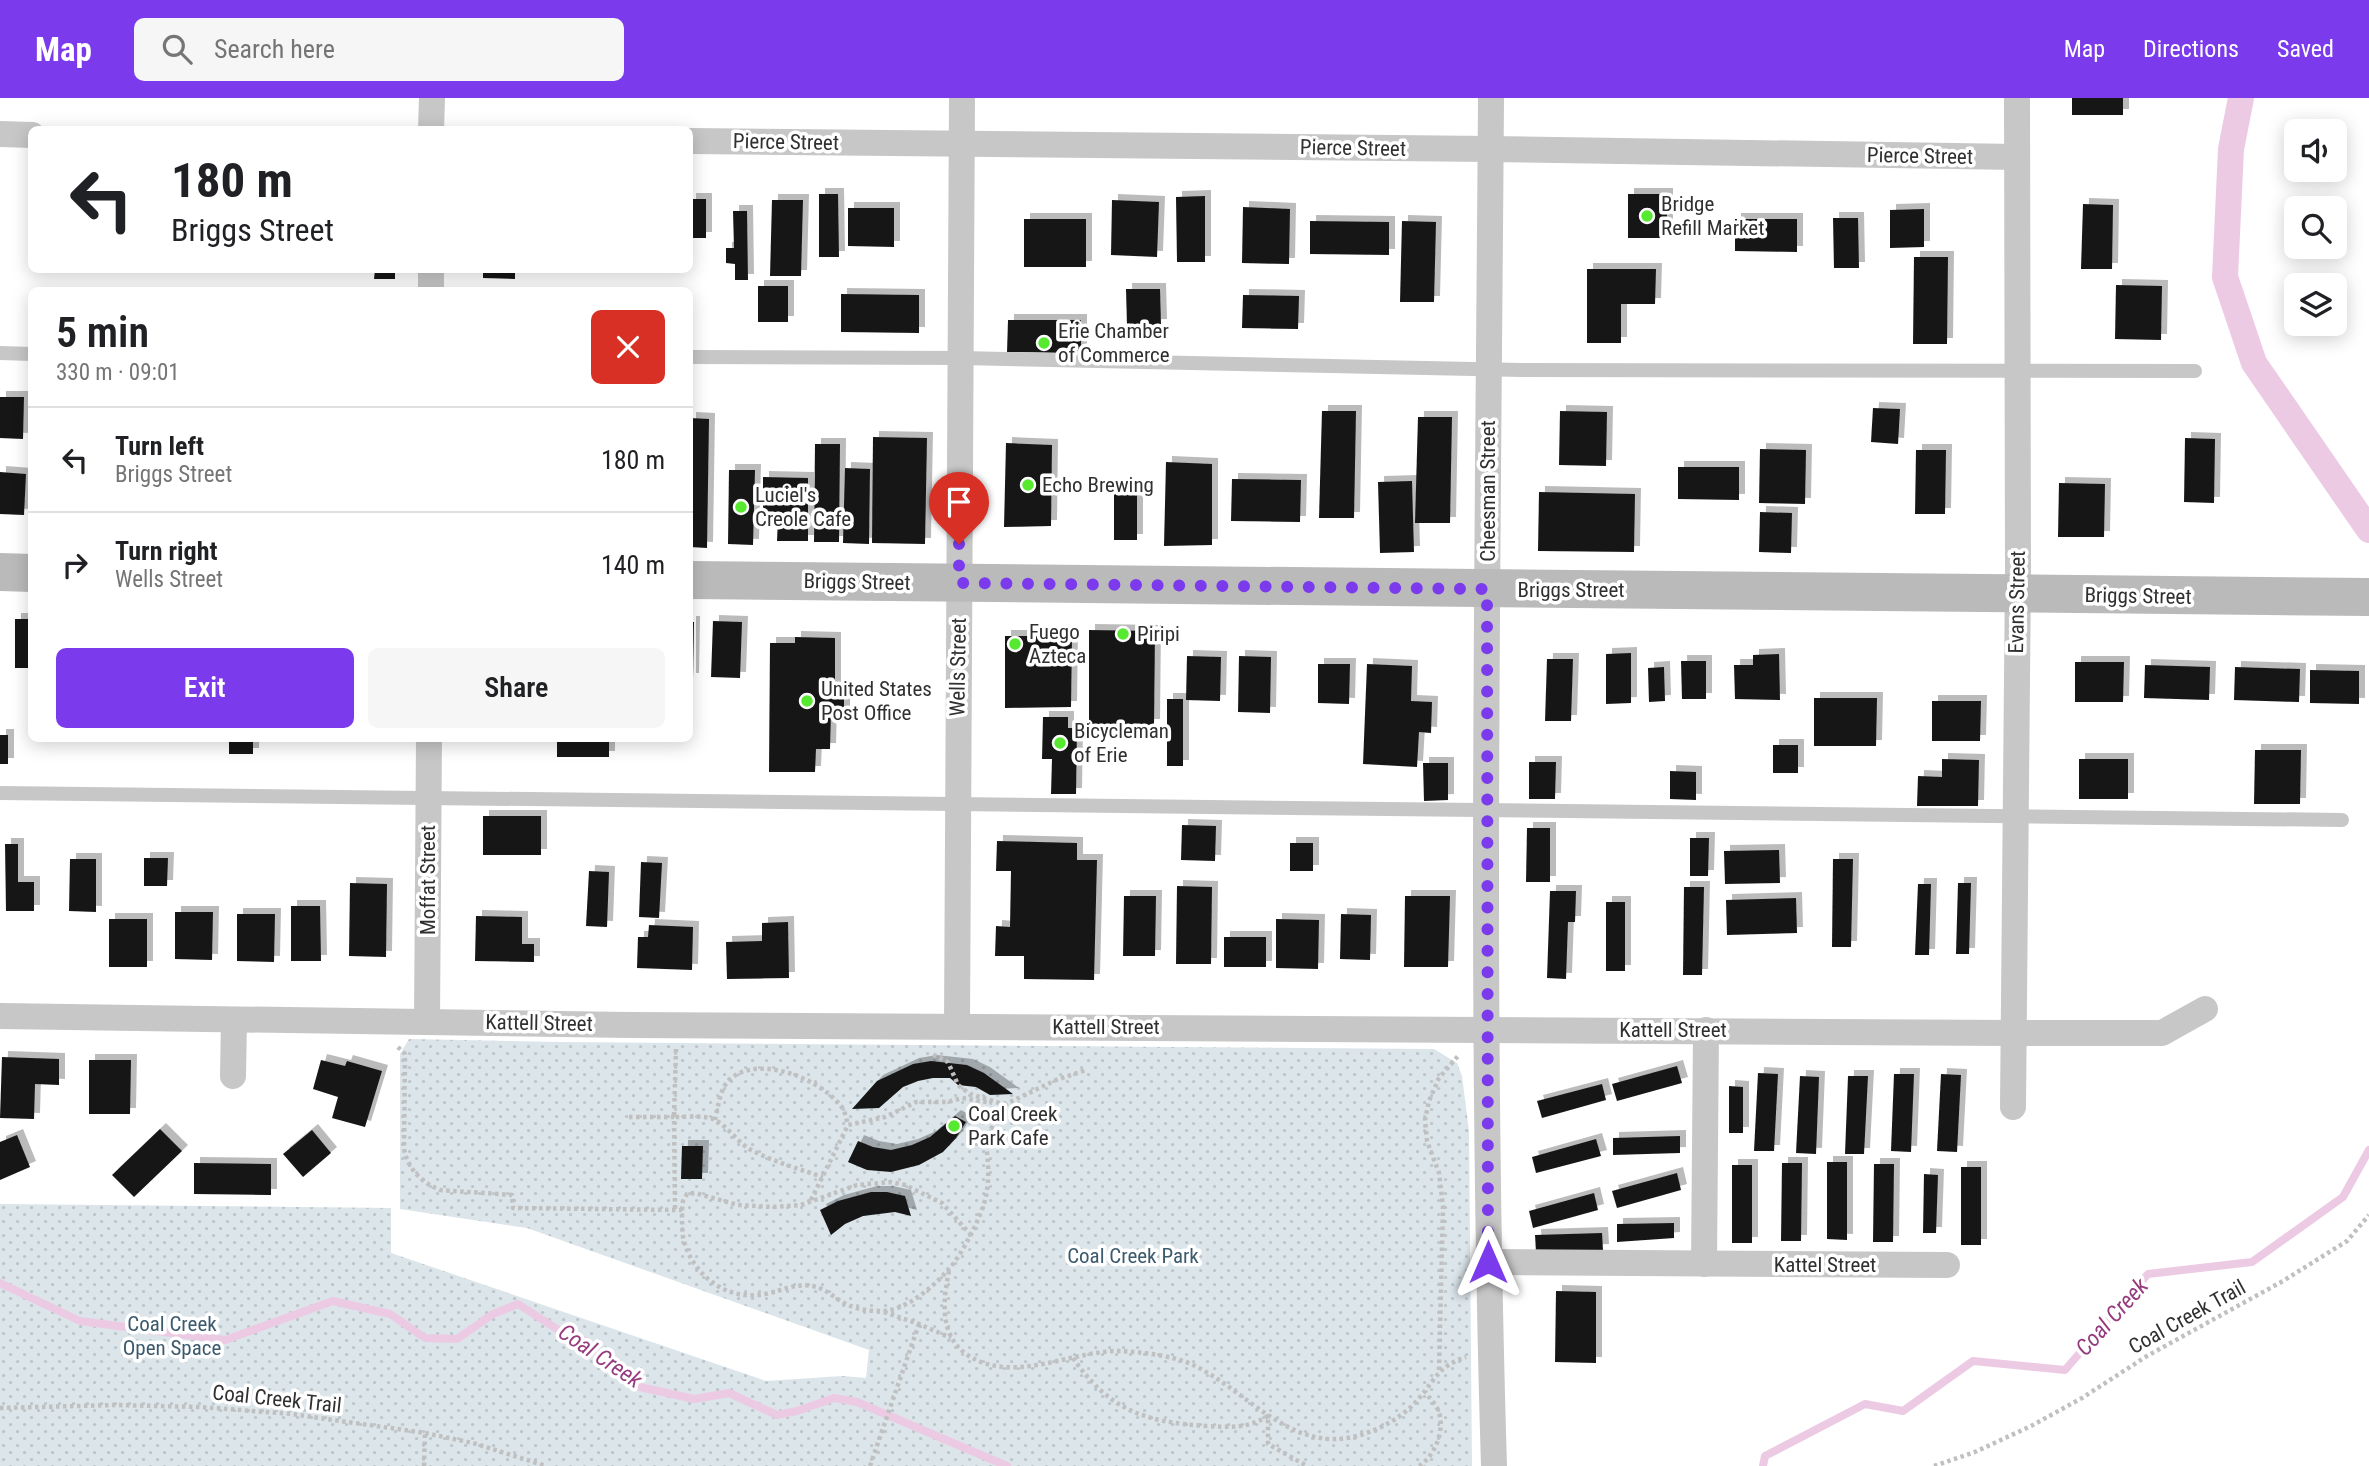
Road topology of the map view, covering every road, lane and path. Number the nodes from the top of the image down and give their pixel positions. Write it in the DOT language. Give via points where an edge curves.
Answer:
graph roads {
  1 [pos="432,98"];
  2 [pos="962,98"];
  3 [pos="1491,98"];
  4 [pos="2017,98"];
  5 [pos="431,126"];
  6 [pos="0,134"];
  7 [pos="28,135"];
  8 [pos="693,141"];
  9 [pos="962,144"];
  10 [pos="1490,149"];
  11 [pos="2017,157"];
  12 [pos="0,353"];
  13 [pos="28,354"];
  14 [pos="693,357"];
  15 [pos="960,358"];
  16 [pos="1489,369"];
  17 [pos="2018,371"];
  18 [pos="2195,371"];
  19 [pos="0,572"];
  20 [pos="28,573"];
  21 [pos="693,579"];
  22 [pos="959,583"];
  23 [pos="1487,589"];
  24 [pos="2017,595"];
  25 [pos="2369,597"];
  26 [pos="429,742"];
  27 [pos="0,793"];
  28 [pos="429,799"];
  29 [pos="956,804"];
  30 [pos="1487,810"];
  31 [pos="2014,815"];
  32 [pos="2342,820"];
  33 [pos="2205,1009"];
  34 [pos="0,1016"];
  35 [pos="234,1020"];
  36 [pos="398,1021"];
  37 [pos="427,1021"];
  38 [pos="957,1026"];
  39 [pos="1487,1029"];
  40 [pos="1706,1030"];
  41 [pos="2012,1034"];
  42 [pos="676,1046"];
  43 [pos="923,1049"];
  44 [pos="1458,1056"];
  45 [pos="1086,1070"];
  46 [pos="233,1076"];
  47 [pos="1006,1105"];
  48 [pos="2012,1107"];
  49 [pos="629,1117"];
  50 [pos="674,1117"];
  51 [pos="715,1120"];
  52 [pos="848,1125"];
  53 [pos="823,1177"];
  54 [pos="811,1200"];
  55 [pos="675,1210"];
  56 [pos="682,1210"];
  57 [pos="2369,1215"];
  58 [pos="970,1234"];
  59 [pos="1488,1262"];
  60 [pos="1704,1264"];
  61 [pos="1947,1265"];
  62 [pos="949,1270"];
  63 [pos="883,1312"];
  64 [pos="919,1324"];
  65 [pos="952,1339"];
  66 [pos="1490,1348"];
  67 [pos="1073,1358"];
  68 [pos="1439,1371"];
  69 [pos="1425,1390"];
  70 [pos="0,1408"];
  71 [pos="1268,1416"];
  72 [pos="425,1433"];
  73 [pos="424,1466"];
  74 [pos="546,1466"];
  75 [pos="870,1466"];
  76 [pos="1307,1466"];
  77 [pos="1419,1466"];
  78 [pos="1494,1466"];
  79 [pos="1934,1466"];
  1 -- 5 [label="street"];
  2 -- 9 [label="street, Wells Street"];
  3 -- 10 [label="street, Cheesman Street"];
  4 -- 11 [label="street, Evans Street"];
  6 -- 7 [label="street"];
  8 -- 9 [label="street, Pierce Street"];
  9 -- 10 [label="street, Pierce Street"];
  9 -- 15 [label="street, Wells Street"];
  10 -- 11 [label="street, Pierce Street"];
  10 -- 16 [label="street, Cheesman Street"];
  11 -- 17 [label="street, Evans Street"];
  12 -- 13 [label="lane"];
  14 -- 15 [label="lane"];
  15 -- 16 [label="lane"];
  15 -- 22 [label="street, Wells Street"];
  16 -- 17 [label="lane"];
  16 -- 23 [label="street, Cheesman Street"];
  17 -- 18 [label="lane"];
  17 -- 24 [label="street, Evans Street"];
  19 -- 20 [label="street"];
  21 -- 22 [label="street, Briggs Street"];
  22 -- 23 [label="street, Briggs Street"];
  22 -- 29 [label="street, Wells Street"];
  23 -- 24 [label="street, Briggs Street"];
  23 -- 30 [label="street, Cheesman Street"];
  24 -- 25 [label="street, Briggs Street"];
  24 -- 31 [label="street, Evans Street"];
  26 -- 28 [label="street, Moffat Street"];
  27 -- 28 [label="lane"];
  28 -- 29 [label="lane"];
  28 -- 37 [label="street, Moffat Street"];
  29 -- 30 [label="lane"];
  29 -- 38 [label="street, Wells Street"];
  30 -- 31 [label="lane"];
  30 -- 39 [label="street, Cheesman Street"];
  31 -- 32 [label="lane"];
  31 -- 41 [label="street, Evans Street"];
  33 -- 41 [label="street, Kattell Street" via="2162,1033"];
  34 -- 35 [label="street, Kattell Street"];
  35 -- 36 [label="street, Kattell Street"];
  35 -- 46 [label="street"];
  36 -- 37 [label="street, Kattell Street"];
  36 -- 55 [label="path" via="394,1042 405,1054 404,1149 418,1177 440,1190 512,1195 513,1208"];
  37 -- 38 [label="street, Kattell Street"];
  38 -- 39 [label="street, Kattell Street"];
  39 -- 40 [label="street, Kattell Street"];
  39 -- 59 [label="street, Cheesman Street"];
  40 -- 41 [label="street, Kattell Street"];
  40 -- 60 [label="street"];
  41 -- 48 [label="street, Evans Street"];
  42 -- 50 [label="path"];
  43 -- 47 [label="path" via="948,1062 958,1085 970,1094"];
  44 -- 68 [label="path" via="1439,1077 1425,1120 1443,1206"];
  45 -- 47 [label="path"];
  47 -- 52 [label="path" via="962,1098 931,1100"];
  47 -- 58 [label="path" via="985,1138 986,1196"];
  49 -- 50 [label="path"];
  50 -- 51 [label="path"];
  50 -- 55 [label="path"];
  51 -- 52 [label="path" via="730,1079 744,1072 779,1069 830,1094 843,1107"];
  51 -- 53 [label="path" via="740,1143"];
  52 -- 53 [label="path"];
  53 -- 54 [label="path"];
  54 -- 56 [label="path" via="801,1205 761,1207 695,1193 687,1194"];
  54 -- 58 [label="path" via="866,1183 891,1182 942,1203"];
  55 -- 56 [label="path"];
  56 -- 63 [label="path" via="683,1237 693,1262 709,1282 723,1290 765,1295 791,1286 811,1286 859,1309"];
  57 -- 79 [label="path, Coal Creek Trail" via="2347,1241 2082,1398 1975,1452"];
  58 -- 62 [label="path"];
  59 -- 60 [label="street, Kattel Street"];
  59 -- 66 [label="street, Cheesman Street"];
  60 -- 61 [label="street, Kattel Street"];
  62 -- 63 [label="path" via="917,1297"];
  62 -- 65 [label="path" via="944,1321"];
  63 -- 64 [label="path"];
  64 -- 65 [label="path"];
  64 -- 75 [label="path"];
  65 -- 67 [label="path" via="981,1362 1004,1366"];
  66 -- 68 [label="path" via="1450,1362"];
  66 -- 78 [label="street, Cheesman Street"];
  67 -- 71 [label="path" via="1121,1351 1192,1364"];
  67 -- 71 [label="path" via="1105,1396 1148,1418 1240,1428"];
  68 -- 69 [label="path"];
  69 -- 71 [label="path" via="1409,1409 1371,1432 1345,1438 1314,1436"];
  69 -- 77 [label="path" via="1438,1411 1440,1428 1436,1445"];
  70 -- 72 [label="path, Coal Creek Trail" via="201,1407 292,1414"];
  71 -- 76 [label="path" via="1268,1444"];
  72 -- 73 [label="path"];
  72 -- 74 [label="path, Coal Creek Trail"];
}
